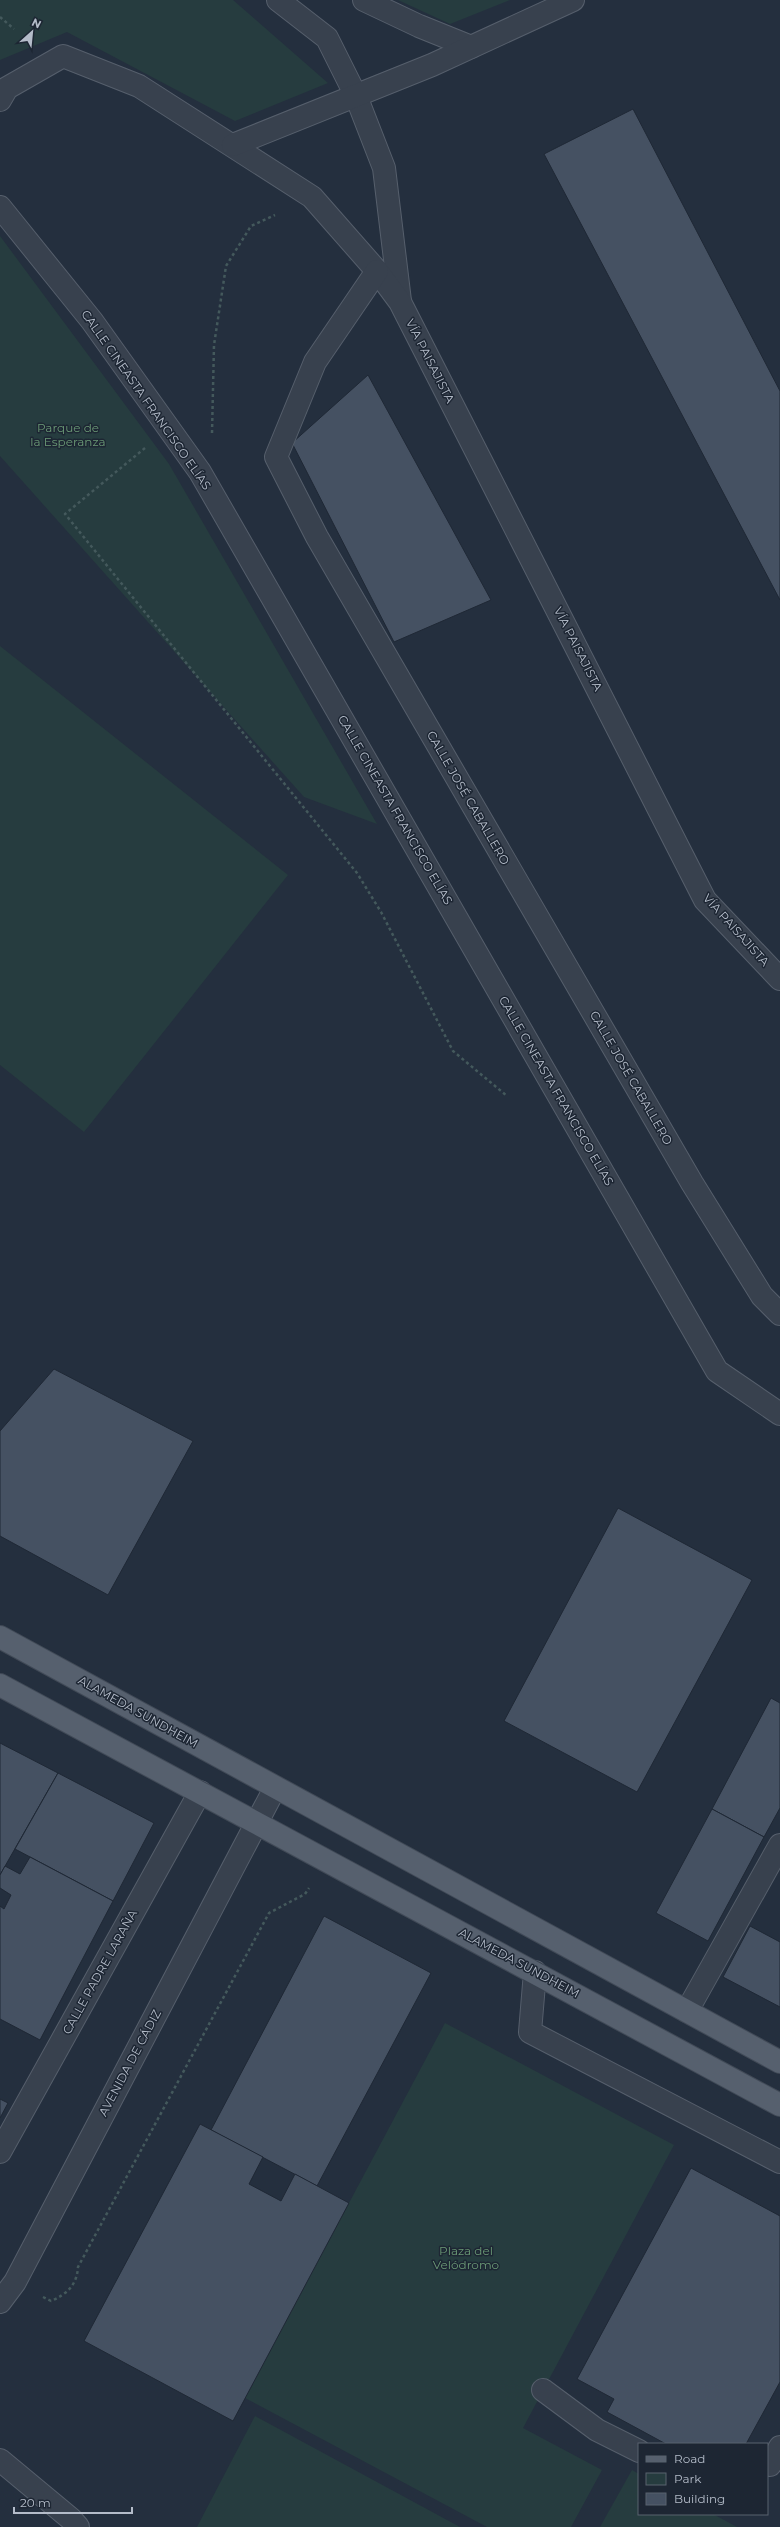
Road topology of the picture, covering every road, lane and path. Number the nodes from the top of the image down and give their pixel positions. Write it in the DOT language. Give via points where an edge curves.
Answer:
graph roads {
  1 [pos="278,0"];
  2 [pos="364,0"];
  3 [pos="573,0"];
  4 [pos="0,17"];
  5 [pos="14,29"];
  6 [pos="471,47"];
  7 [pos="356,96"];
  8 [pos="0,100"];
  9 [pos="234,145"];
  10 [pos="0,206"];
  11 [pos="275,215"];
  12 [pos="377,271"];
  13 [pos="400,302"];
  14 [pos="212,438"];
  15 [pos="145,448"];
  16 [pos="780,978"];
  17 [pos="507,1096"];
  18 [pos="780,1314"];
  19 [pos="780,1414"];
  20 [pos="0,1637"];
  21 [pos="0,1685"];
  22 [pos="275,1788"];
  23 [pos="200,1792"];
  24 [pos="257,1822"];
  25 [pos="780,1845"];
  26 [pos="325,1859"];
  27 [pos="535,1972"];
  28 [pos="688,2011"];
  29 [pos="780,2062"];
  30 [pos="780,2105"];
  31 [pos="0,2152"];
  32 [pos="780,2162"];
  33 [pos="15,2282"];
  34 [pos="0,2302"];
  35 [pos="543,2390"];
  36 [pos="638,2450"];
  37 [pos="0,2460"];
  38 [pos="78,2527"];
  1 -- 7 [label="street" via="327,38"];
  2 -- 6 [label="street"];
  3 -- 6 [label="street"];
  4 -- 5 [label="path"];
  6 -- 7 [label="street"];
  7 -- 9 [label="street"];
  7 -- 13 [label="street" via="384,168"];
  8 -- 9 [label="street" via="7,88 63,56 139,86"];
  9 -- 12 [label="street" via="312,197"];
  10 -- 19 [label="street, CALLE CINEASTA FRANCISCO ELÍAS" via="92,321 200,472 717,1370"];
  11 -- 14 [label="path" via="251,226 226,266 214,344"];
  12 -- 13 [label="street"];
  12 -- 18 [label="street, CALLE JOSÉ CABALLERO" via="315,362 276,457 317,537 692,1183 762,1296"];
  13 -- 16 [label="street, VÍA PAISAJISTA" via="705,900"];
  15 -- 17 [label="path" via="65,514 357,873 381,912 453,1052"];
  20 -- 22 [label="main road, ALAMEDA SUNDHEIM"];
  21 -- 23 [label="main road, ALAMEDA SUNDHEIM"];
  22 -- 24 [label="street"];
  22 -- 28 [label="main road, ALAMEDA SUNDHEIM"];
  23 -- 24 [label="main road, ALAMEDA SUNDHEIM"];
  23 -- 31 [label="street, CALLE PADRE LARAÑA"];
  24 -- 26 [label="main road, ALAMEDA SUNDHEIM"];
  24 -- 33 [label="street, AVENIDA DE CÁDIZ"];
  25 -- 28 [label="street"];
  26 -- 27 [label="main road, ALAMEDA SUNDHEIM"];
  26 -- 33 [label="path" via="305,1894 269,1913 78,2267 78,2277 67,2294 51,2301"];
  27 -- 30 [label="main road, ALAMEDA SUNDHEIM"];
  27 -- 32 [label="street" via="530,2032"];
  28 -- 29 [label="main road, ALAMEDA SUNDHEIM"];
  33 -- 34 [label="street, AVENIDA DE CÁDIZ"];
  35 -- 36 [label="street" via="597,2430"];
  37 -- 38 [label="street"];
}
